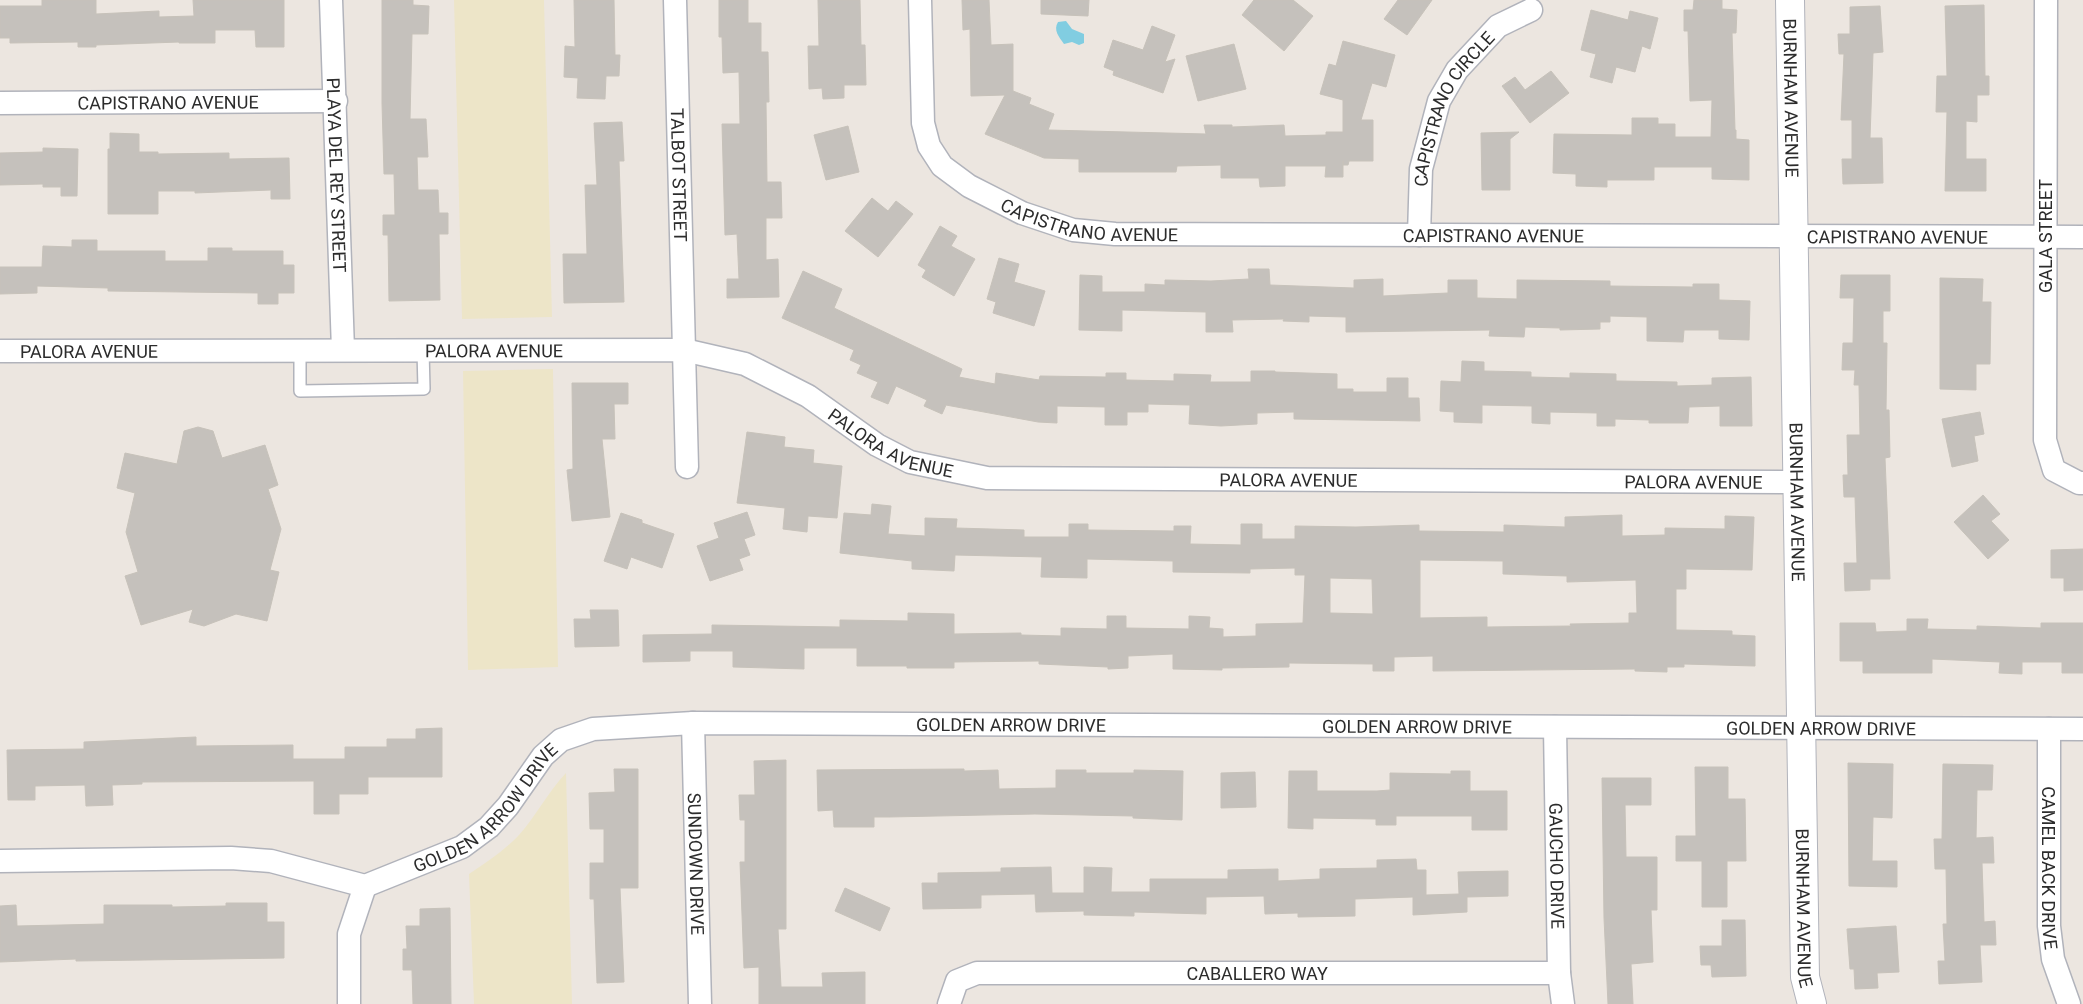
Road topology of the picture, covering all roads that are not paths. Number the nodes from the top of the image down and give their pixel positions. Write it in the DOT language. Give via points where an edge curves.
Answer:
graph roads {
  1 [pos="331,0"];
  2 [pos="674,0"];
  3 [pos="920,0"];
  4 [pos="1790,0"];
  5 [pos="2046,0"];
  6 [pos="1531,10"];
  7 [pos="336,101"];
  8 [pos="0,103"];
  9 [pos="1419,235"];
  10 [pos="1793,236"];
  11 [pos="2045,237"];
  12 [pos="2083,237"];
  13 [pos="300,350"];
  14 [pos="343,350"];
  15 [pos="423,350"];
  16 [pos="684,350"];
  17 [pos="0,352"];
  18 [pos="687,467"];
  19 [pos="1797,482"];
  20 [pos="2083,483"];
  21 [pos="693,723"];
  22 [pos="1555,727"];
  23 [pos="1801,728"];
  24 [pos="2049,729"];
  25 [pos="2083,729"];
  26 [pos="0,861"];
  27 [pos="365,886"];
  28 [pos="1559,973"];
  29 [pos="349,1004"];
  30 [pos="700,1004"];
  31 [pos="949,1004"];
  32 [pos="1563,1004"];
  33 [pos="1812,1004"];
  34 [pos="2069,1004"];
  1 -- 7 [label="street, PLAYA DEL REY STREET"];
  2 -- 16 [label="street, TALBOT STREET"];
  3 -- 9 [label="street, CAPISTRANO AVENUE" via="923,123 929,146 942,166 968,186 1022,212 1073,230 1115,234"];
  4 -- 10 [label="street, BURNHAM AVENUE"];
  5 -- 11 [label="street, GALA STREET"];
  6 -- 9 [label="street, CAPISTRANO CIRCLE" via="1498,26 1457,70 1438,100 1421,169"];
  7 -- 8 [label="street, CAPISTRANO AVENUE"];
  7 -- 14 [label="street, PLAYA DEL REY STREET"];
  9 -- 10 [label="street, CAPISTRANO AVENUE"];
  10 -- 11 [label="street, CAPISTRANO AVENUE"];
  10 -- 19 [label="street, BURNHAM AVENUE"];
  11 -- 12 [label="street, CAPISTRANO AVENUE"];
  11 -- 20 [label="street, GALA STREET" via="2045,440 2054,470"];
  13 -- 14 [label="street, PALORA AVENUE"];
  13 -- 15 [label="lane" via="300,391 424,389"];
  13 -- 17 [label="street, PALORA AVENUE"];
  14 -- 15 [label="street, PALORA AVENUE"];
  15 -- 16 [label="street, PALORA AVENUE"];
  16 -- 18 [label="street, TALBOT STREET"];
  16 -- 19 [label="street, PALORA AVENUE" via="745,364 808,396 877,445 910,462 987,478"];
  19 -- 23 [label="street, BURNHAM AVENUE"];
  21 -- 22 [label="street, GOLDEN ARROW DRIVE"];
  21 -- 27 [label="street, GOLDEN ARROW DRIVE" via="593,729 561,740 544,756 508,806 483,832 462,847"];
  21 -- 30 [label="street, SUNDOWN DRIVE"];
  22 -- 23 [label="street, GOLDEN ARROW DRIVE"];
  22 -- 28 [label="street, GAUCHO DRIVE"];
  23 -- 24 [label="street, GOLDEN ARROW DRIVE"];
  23 -- 33 [label="street, BURNHAM AVENUE" via="1805,977"];
  24 -- 25 [label="street, GOLDEN ARROW DRIVE"];
  24 -- 34 [label="street, CAMEL BACK DRIVE" via="2049,926 2053,959"];
  26 -- 27 [label="street" via="230,858 271,861"];
  27 -- 29 [label="street" via="349,934"];
  28 -- 31 [label="street, CABALLERO WAY" via="977,973 957,981"];
  28 -- 32 [label="street, GAUCHO DRIVE"];
}
